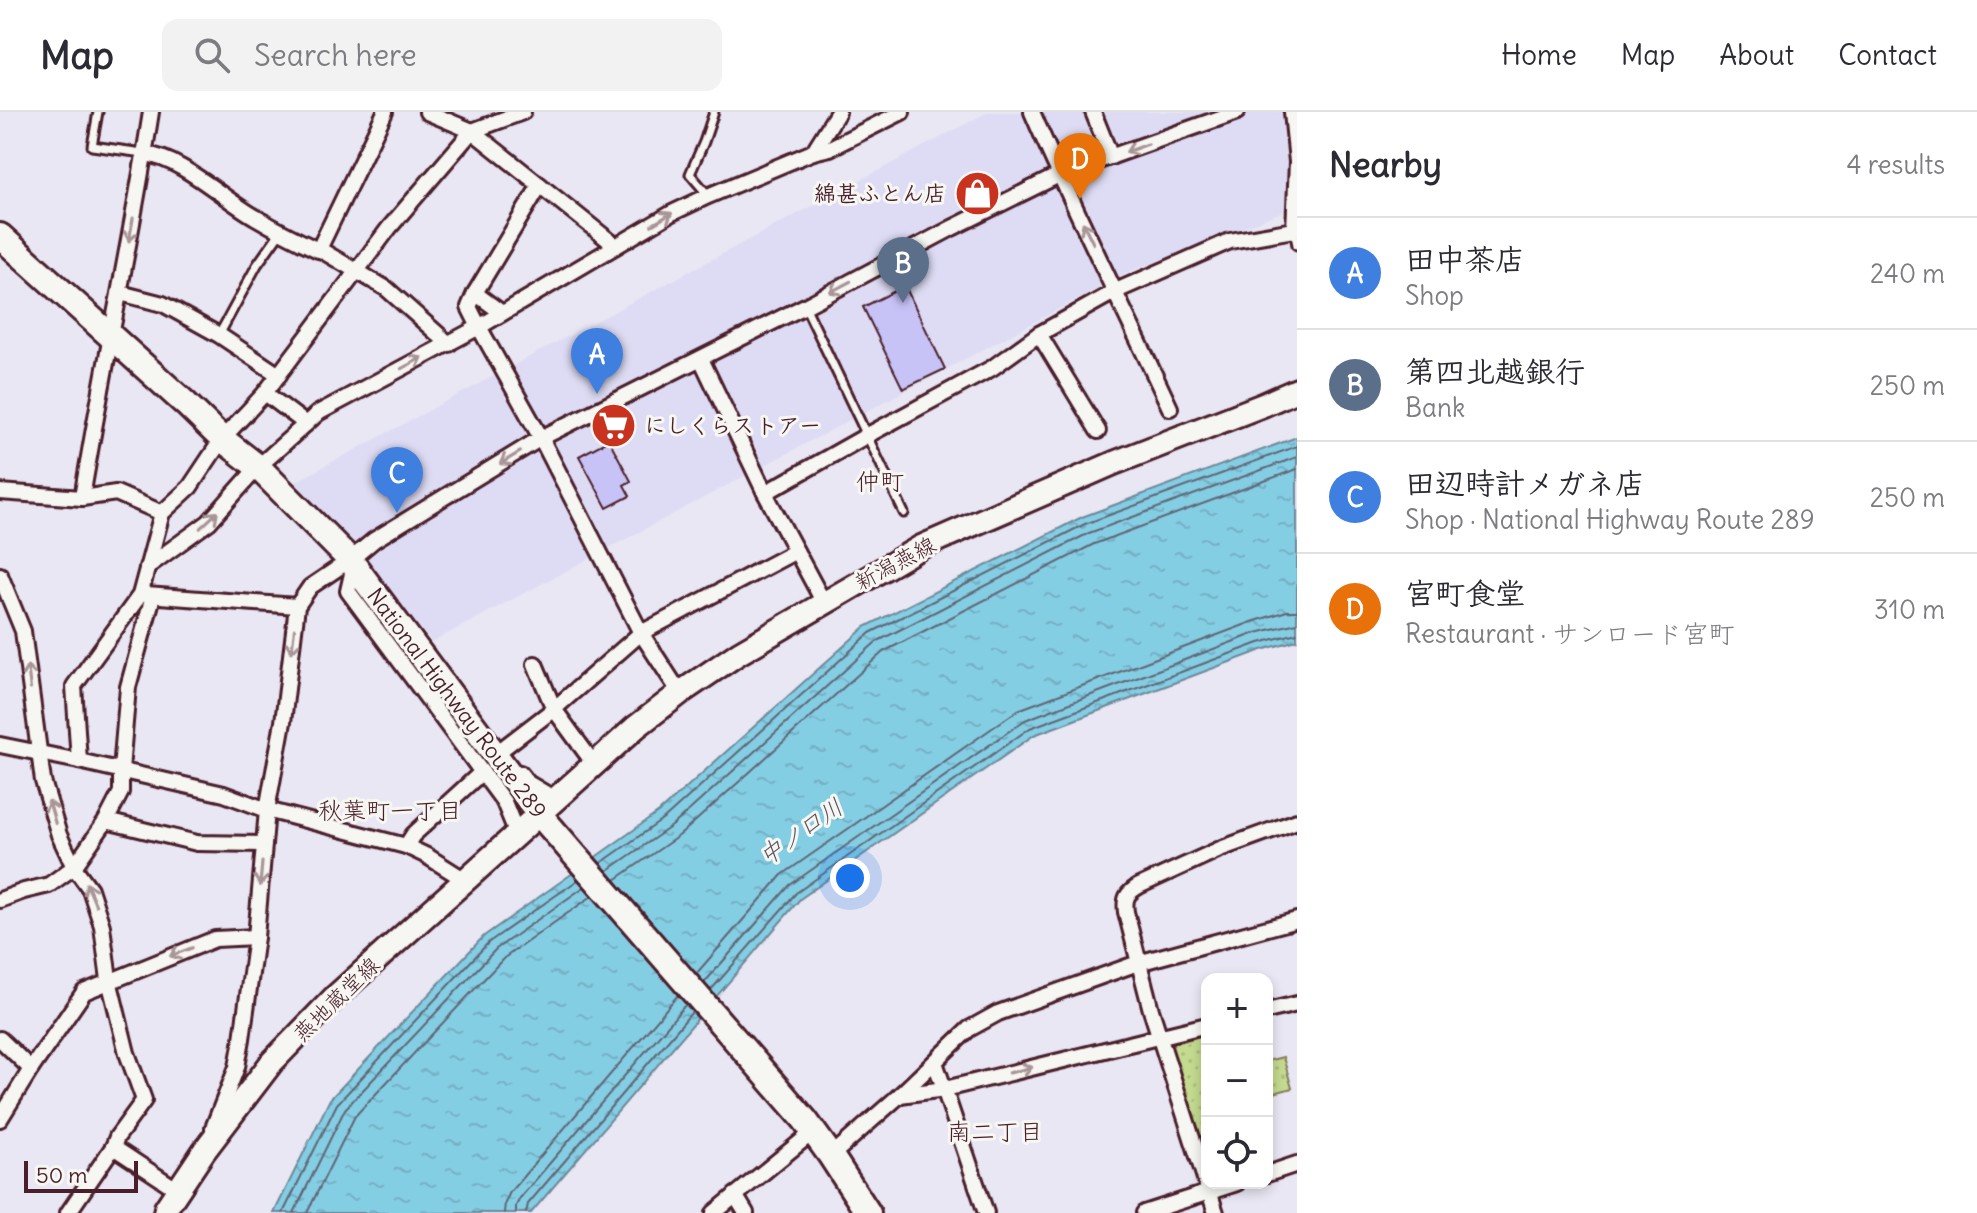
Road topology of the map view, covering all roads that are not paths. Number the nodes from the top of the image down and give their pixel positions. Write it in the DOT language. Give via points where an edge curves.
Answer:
graph roads {
  1 [pos="98,112"];
  2 [pos="151,112"];
  3 [pos="385,112"];
  4 [pos="427,112"];
  5 [pos="523,112"];
  6 [pos="714,112"];
  7 [pos="838,112"];
  8 [pos="902,112"];
  9 [pos="1032,112"];
  10 [pos="1093,112"];
  11 [pos="1292,112"];
  12 [pos="1231,113"];
  13 [pos="472,131"];
  14 [pos="813,152"];
  15 [pos="144,154"];
  16 [pos="1111,157"];
  17 [pos="1059,175"];
  18 [pos="540,185"];
  19 [pos="708,196"];
  20 [pos="281,231"];
  21 [pos="0,236"];
  22 [pos="1296,238"];
  23 [pos="616,246"];
  24 [pos="319,249"];
  25 [pos="355,271"];
  26 [pos="1116,291"];
  27 [pos="120,293"];
  28 [pos="475,293"];
  29 [pos="805,306"];
  30 [pos="502,313"];
  31 [pos="479,327"];
  32 [pos="1039,334"];
  33 [pos="219,335"];
  34 [pos="112,338"];
  35 [pos="449,344"];
  36 [pos="701,359"];
  37 [pos="279,375"];
  38 [pos="1297,390"];
  39 [pos="265,393"];
  40 [pos="1170,408"];
  41 [pos="306,424"];
  42 [pos="1098,431"];
  43 [pos="866,436"];
  44 [pos="541,438"];
  45 [pos="222,439"];
  46 [pos="258,467"];
  47 [pos="0,492"];
  48 [pos="765,493"];
  49 [pos="82,498"];
  50 [pos="162,513"];
  51 [pos="904,513"];
  52 [pos="796,551"];
  53 [pos="352,562"];
  54 [pos="147,567"];
  55 [pos="0,575"];
  56 [pos="147,596"];
  57 [pos="824,603"];
  58 [pos="297,606"];
  59 [pos="641,633"];
  60 [pos="535,664"];
  61 [pos="680,693"];
  62 [pos="554,709"];
  63 [pos="0,745"];
  64 [pos="502,749"];
  65 [pos="39,754"];
  66 [pos="79,761"];
  67 [pos="594,764"];
  68 [pos="121,770"];
  69 [pos="482,772"];
  70 [pos="267,810"];
  71 [pos="550,815"];
  72 [pos="106,821"];
  73 [pos="1297,821"];
  74 [pos="517,834"];
  75 [pos="264,844"];
  76 [pos="406,846"];
  77 [pos="74,867"];
  78 [pos="465,880"];
  79 [pos="0,900"];
  80 [pos="1297,920"];
  81 [pos="256,937"];
  82 [pos="1138,963"];
  83 [pos="109,980"];
  84 [pos="1297,1004"];
  85 [pos="1273,1010"];
  86 [pos="1201,1026"];
  87 [pos="1159,1036"];
  88 [pos="0,1039"];
  89 [pos="935,1062"];
  90 [pos="31,1069"];
  91 [pos="945,1089"];
  92 [pos="900,1095"];
  93 [pos="0,1119"];
  94 [pos="809,1126"];
  95 [pos="113,1147"];
  96 [pos="204,1151"];
  97 [pos="831,1156"];
  98 [pos="1297,1164"];
  99 [pos="1273,1172"];
  100 [pos="1218,1189"];
  101 [pos="178,1190"];
  102 [pos="1209,1192"];
  103 [pos="735,1195"];
  104 [pos="68,1213"];
  105 [pos="165,1213"];
  106 [pos="714,1213"];
  107 [pos="746,1213"];
  108 [pos="868,1213"];
  109 [pos="986,1213"];
  110 [pos="1144,1213"];
  111 [pos="1216,1213"];
  1 -- 15 [label="lane" via="92,146"];
  2 -- 15 [label="street"];
  3 -- 24 [label="street"];
  4 -- 13 [label="street"];
  5 -- 13 [label="street"];
  6 -- 19 [label="lane" via="690,174"];
  7 -- 14 [label="street"];
  8 -- 14 [label="street"];
  9 -- 17 [label="street"];
  10 -- 16 [label="street"];
  11 -- 22 [label="street"];
  12 -- 16 [label="street, one-way"];
  13 -- 18 [label="street"];
  13 -- 25 [label="street"];
  14 -- 19 [label="street"];
  15 -- 20 [label="street" via="158,155"];
  15 -- 27 [label="street, one-way"];
  16 -- 17 [label="street"];
  26 -- 17 [label="street, one-way"];
  17 -- 29 [label="street, one-way"];
  18 -- 23 [label="street"];
  18 -- 28 [label="street"];
  23 -- 19 [label="street, one-way"];
  20 -- 24 [label="street"];
  20 -- 33 [label="lane"];
  21 -- 34 [label="highway, National Highway Route 289"];
  22 -- 26 [label="street" via="1230,241"];
  23 -- 30 [label="street"];
  24 -- 25 [label="street"];
  25 -- 35 [label="street" via="387,289"];
  25 -- 37 [label="street"];
  26 -- 32 [label="street"];
  26 -- 40 [label="street"];
  27 -- 33 [label="street" via="163,304"];
  27 -- 34 [label="street"];
  28 -- 30 [label="street"];
  28 -- 31 [label="street" via="469,307"];
  29 -- 36 [label="street"];
  29 -- 43 [label="lane"];
  30 -- 31 [label="street"];
  31 -- 35 [label="street"];
  31 -- 44 [label="street"];
  32 -- 42 [label="street"];
  32 -- 43 [label="street" via="992,368"];
  33 -- 37 [label="street"];
  34 -- 45 [label="highway, National Highway Route 289"];
  34 -- 49 [label="street"];
  41 -- 35 [label="street, one-way"];
  36 -- 44 [label="street"];
  36 -- 48 [label="street"];
  37 -- 39 [label="street"];
  38 -- 57 [label="main road, 新潟燕線" via="921,547"];
  39 -- 41 [label="street"];
  39 -- 45 [label="street"];
  41 -- 46 [label="street"];
  43 -- 48 [label="street"];
  43 -- 51 [label="lane"];
  44 -- 53 [label="street, one-way" via="374,540"];
  44 -- 59 [label="street"];
  45 -- 46 [label="highway, National Highway Route 289"];
  45 -- 50 [label="street" via="190,487"];
  46 -- 53 [label="highway, National Highway Route 289"];
  54 -- 46 [label="street, one-way" via="209,522"];
  47 -- 49 [label="street"];
  48 -- 52 [label="street"];
  49 -- 50 [label="street" via="116,493"];
  50 -- 54 [label="street"];
  52 -- 57 [label="street"];
  52 -- 59 [label="street"];
  53 -- 58 [label="street" via="310,587"];
  53 -- 64 [label="street" via="373,575"];
  53 -- 69 [label="street" via="348,591"];
  53 -- 71 [label="highway, National Highway Route 289"];
  54 -- 56 [label="street"];
  65 -- 55 [label="street, one-way" via="23,631"];
  56 -- 58 [label="street"];
  56 -- 66 [label="street" via="74,686"];
  56 -- 68 [label="street" via="128,687"];
  57 -- 61 [label="main road, 新潟燕線"];
  58 -- 70 [label="street, one-way"];
  59 -- 61 [label="street"];
  59 -- 62 [label="street"];
  60 -- 62 [label="street"];
  61 -- 67 [label="main road, 新潟燕線"];
  62 -- 64 [label="street"];
  62 -- 67 [label="street"];
  63 -- 65 [label="street"];
  64 -- 71 [label="street"];
  65 -- 66 [label="street"];
  77 -- 65 [label="street, one-way" via="59,835"];
  66 -- 68 [label="street"];
  67 -- 71 [label="main road, 新潟燕線"];
  68 -- 70 [label="street" via="224,794"];
  68 -- 72 [label="street" via="121,792"];
  69 -- 74 [label="street" via="504,802"];
  69 -- 76 [label="street"];
  70 -- 75 [label="street"];
  70 -- 76 [label="street"];
  71 -- 74 [label="main road, 燕地蔵堂線"];
  71 -- 94 [label="highway, National Highway Route 289"];
  72 -- 75 [label="street" via="197,843"];
  72 -- 77 [label="street"];
  73 -- 82 [label="street" via="1220,849 1130,892 1125,904"];
  74 -- 78 [label="main road, 燕地蔵堂線"];
  75 -- 81 [label="street, one-way"];
  76 -- 78 [label="street"];
  77 -- 79 [label="street" via="49,885"];
  83 -- 77 [label="street, one-way" via="102,926 90,889"];
  78 -- 96 [label="main road, 燕地蔵堂線" via="282,1051"];
  80 -- 82 [label="street"];
  81 -- 83 [label="street, one-way" via="215,939"];
  81 -- 96 [label="street" via="237,1067"];
  82 -- 87 [label="street"];
  82 -- 89 [label="street" via="981,1021"];
  83 -- 90 [label="street" via="84,992"];
  83 -- 95 [label="street" via="144,1100"];
  84 -- 85 [label="street"];
  86 -- 87 [label="street"];
  91 -- 87 [label="street, one-way"];
  87 -- 102 [label="street"];
  88 -- 90 [label="street"];
  89 -- 91 [label="street"];
  89 -- 92 [label="street"];
  90 -- 93 [label="street"];
  91 -- 92 [label="street"];
  91 -- 109 [label="street"];
  92 -- 97 [label="street"];
  94 -- 97 [label="highway, National Highway Route 289"];
  94 -- 103 [label="street"];
  95 -- 101 [label="street"];
  95 -- 104 [label="street"];
  96 -- 101 [label="main road, 燕地蔵堂線"];
  97 -- 108 [label="highway, National Highway Route 289"];
  98 -- 99 [label="street"];
  100 -- 102 [label="street"];
  101 -- 105 [label="main road, 燕地蔵堂線"];
  102 -- 110 [label="street"];
  102 -- 111 [label="street"];
  103 -- 106 [label="street"];
  103 -- 107 [label="street"];
}
